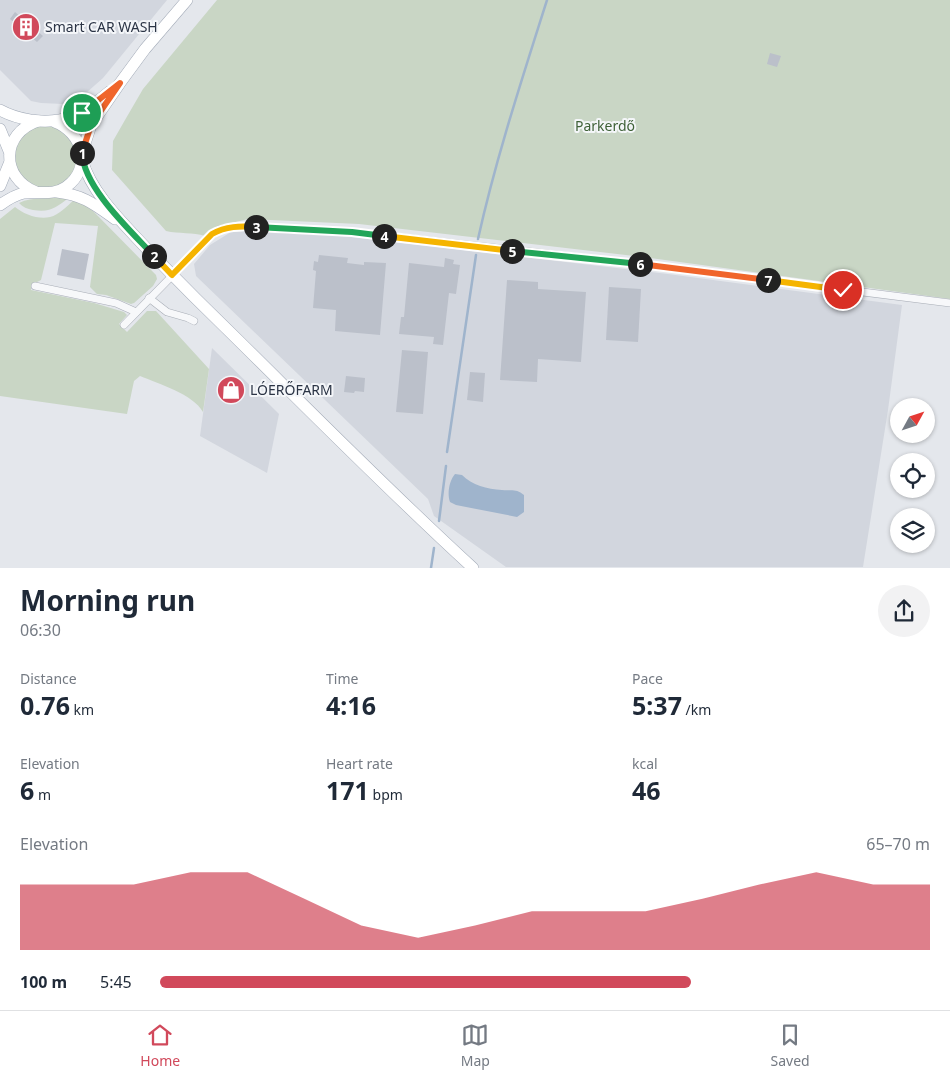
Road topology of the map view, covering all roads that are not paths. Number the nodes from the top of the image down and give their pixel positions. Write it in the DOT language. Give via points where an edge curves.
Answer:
graph roads {
  1 [pos="187,0"];
  2 [pos="120,83"];
  3 [pos="0,110"];
  4 [pos="38,121"];
  5 [pos="55,122"];
  6 [pos="0,130"];
  7 [pos="9,151"];
  8 [pos="82,156"];
  9 [pos="9,164"];
  10 [pos="0,186"];
  11 [pos="36,192"];
  12 [pos="57,192"];
  13 [pos="0,205"];
  14 [pos="128,229"];
  15 [pos="172,275"];
  16 [pos="35,286"];
  17 [pos="149,298"];
  18 [pos="950,303"];
  19 [pos="136,312"];
  20 [pos="194,321"];
  21 [pos="124,325"];
  22 [pos="474,568"];
  1 -- 2 [label="main road"];
  2 -- 5 [label="main road" via="82,113"];
  2 -- 8 [label="main road" via="91,125"];
  3 -- 4 [label="main road"];
  4 -- 5 [label="main road"];
  4 -- 7 [label="main road" via="22,128"];
  5 -- 8 [label="main road" via="73,133"];
  6 -- 7 [label="main road"];
  7 -- 9 [label="main road"];
  8 -- 12 [label="main road" via="76,176"];
  8 -- 14 [label="main road" via="85,171 96,191"];
  9 -- 10 [label="main road"];
  9 -- 11 [label="main road" via="16,179"];
  11 -- 12 [label="main road"];
  11 -- 13 [label="main road" via="23,193"];
  12 -- 14 [label="main road" via="87,199"];
  14 -- 15 [label="main road"];
  15 -- 17 [label="street"];
  15 -- 18 [label="street" via="212,234 226,228 246,226 352,232"];
  15 -- 22 [label="main road"];
  16 -- 19 [label="street" via="116,303"];
  17 -- 19 [label="street"];
  17 -- 20 [label="street" via="167,312"];
  19 -- 21 [label="street"];
}
